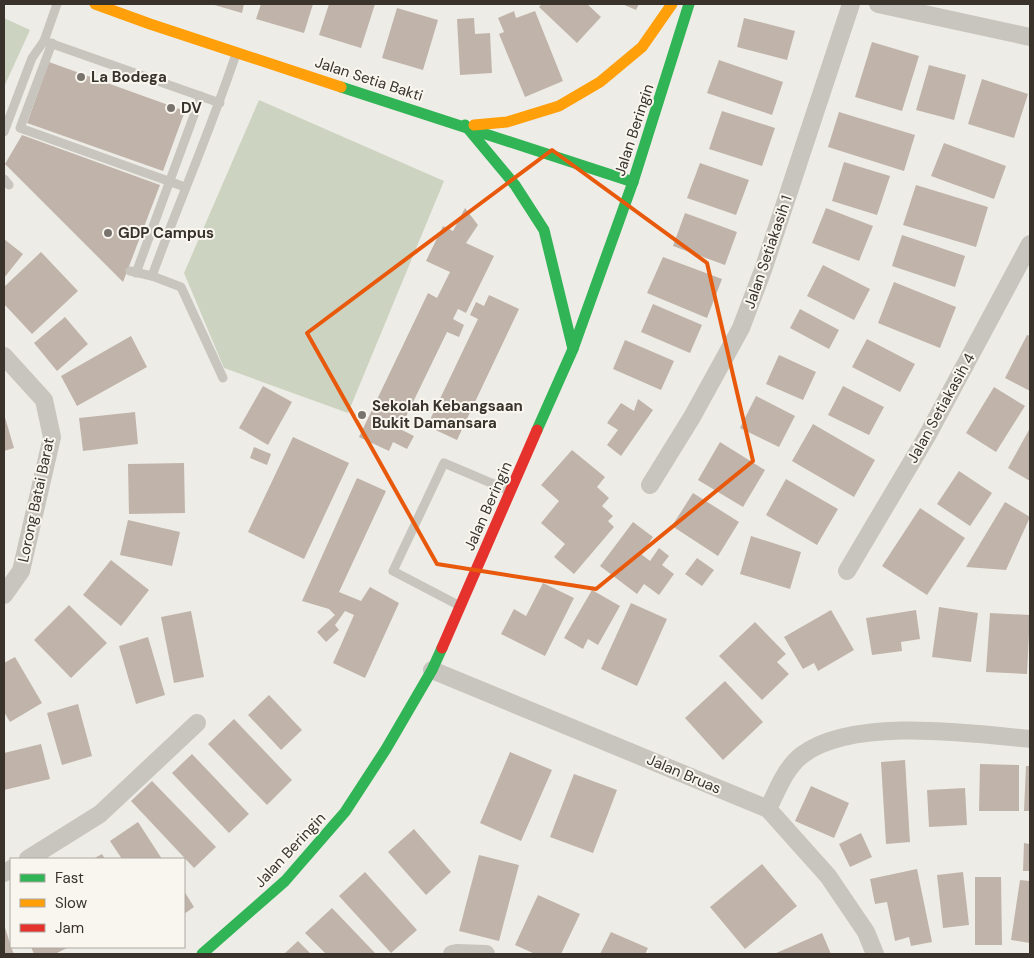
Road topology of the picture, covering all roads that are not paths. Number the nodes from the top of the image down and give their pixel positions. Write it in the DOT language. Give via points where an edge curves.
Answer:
graph roads {
  1 [pos="56,4"];
  2 [pos="95,4"];
  3 [pos="672,4"];
  4 [pos="690,4"];
  5 [pos="851,4"];
  6 [pos="878,4"];
  7 [pos="1030,37"];
  8 [pos="48,42"];
  9 [pos="236,52"];
  10 [pos="201,96"];
  11 [pos="220,103"];
  12 [pos="465,126"];
  13 [pos="4,132"];
  14 [pos="170,181"];
  15 [pos="633,182"];
  16 [pos="185,187"];
  17 [pos="1030,244"];
  18 [pos="152,276"];
  19 [pos="573,349"];
  20 [pos="4,356"];
  21 [pos="223,378"];
  22 [pos="650,485"];
  23 [pos="511,492"];
  24 [pos="847,571"];
  25 [pos="4,595"];
  26 [pos="460,606"];
  27 [pos="432,670"];
  28 [pos="197,723"];
  29 [pos="1030,739"];
  30 [pos="768,809"];
  31 [pos="30,858"];
  32 [pos="202,954"];
  33 [pos="452,954"];
  34 [pos="486,954"];
  35 [pos="876,954"];
  1 -- 8 [label="lane"];
  2 -- 9 [label="street, Jalan Setia Bakti"];
  3 -- 12 [label="street" via="642,47 600,82 559,106 507,122"];
  4 -- 15 [label="street, Jalan Beringin"];
  5 -- 22 [label="street, Jalan Setiakasih 1" via="764,270 741,328"];
  6 -- 7 [label="street"];
  8 -- 10 [label="lane"];
  8 -- 13 [label="lane" via="32,58"];
  8 -- 14 [label="lane" via="20,128"];
  9 -- 11 [label="lane"];
  9 -- 12 [label="street, Jalan Setia Bakti"];
  10 -- 11 [label="lane"];
  10 -- 14 [label="lane"];
  11 -- 16 [label="lane"];
  12 -- 15 [label="street, Jalan Setia Bakti"];
  12 -- 19 [label="street" via="515,185 544,230"];
  14 -- 16 [label="lane"];
  14 -- 18 [label="lane" via="133,272"];
  15 -- 19 [label="street, Jalan Beringin"];
  16 -- 18 [label="lane"];
  17 -- 24 [label="street, Jalan Setiakasih 4" via="926,436"];
  18 -- 21 [label="lane" via="181,287"];
  19 -- 23 [label="street, Jalan Beringin"];
  20 -- 25 [label="street, Lorong Batai Barat" via="44,400 52,437 21,571"];
  23 -- 26 [label="street, Jalan Beringin"];
  23 -- 26 [label="lane" via="444,462 393,571"];
  26 -- 27 [label="street, Jalan Beringin"];
  27 -- 30 [label="street, Jalan Bruas"];
  27 -- 32 [label="street, Jalan Beringin" via="345,812 285,881"];
  28 -- 31 [label="street" via="100,814"];
  29 -- 30 [label="street" via="938,730 872,732 828,741 802,756 785,775"];
  30 -- 35 [label="street, Jalan Bruas" via="828,876 866,932"];
  33 -- 34 [label="street"];
}
